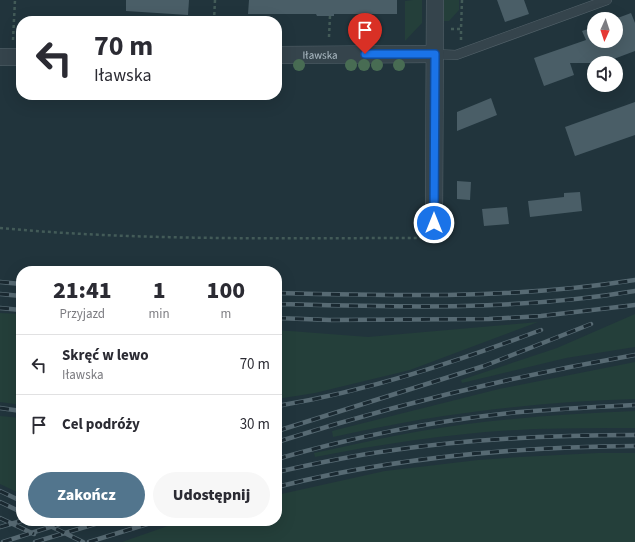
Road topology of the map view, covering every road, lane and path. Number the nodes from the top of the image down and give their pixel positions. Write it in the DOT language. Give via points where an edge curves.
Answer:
graph roads {
  1 [pos="15,0"];
  2 [pos="215,0"];
  3 [pos="435,0"];
  4 [pos="607,0"];
  5 [pos="367,14"];
  6 [pos="214,16"];
  7 [pos="330,16"];
  8 [pos="329,44"];
  9 [pos="368,44"];
  10 [pos="11,54"];
  11 [pos="435,54"];
  12 [pos="282,55"];
  13 [pos="434,223"];
  14 [pos="0,228"];
  1 -- 10 [label="path"];
  2 -- 6 [label="path"];
  3 -- 11 [label="street"];
  4 -- 11 [label="lane" via="456,55"];
  5 -- 9 [label="path"];
  7 -- 8 [label="path"];
  11 -- 12 [label="street, Iławska"];
  11 -- 13 [label="street"];
  13 -- 14 [label="path" via="421,238 134,236 47,233"];
}
